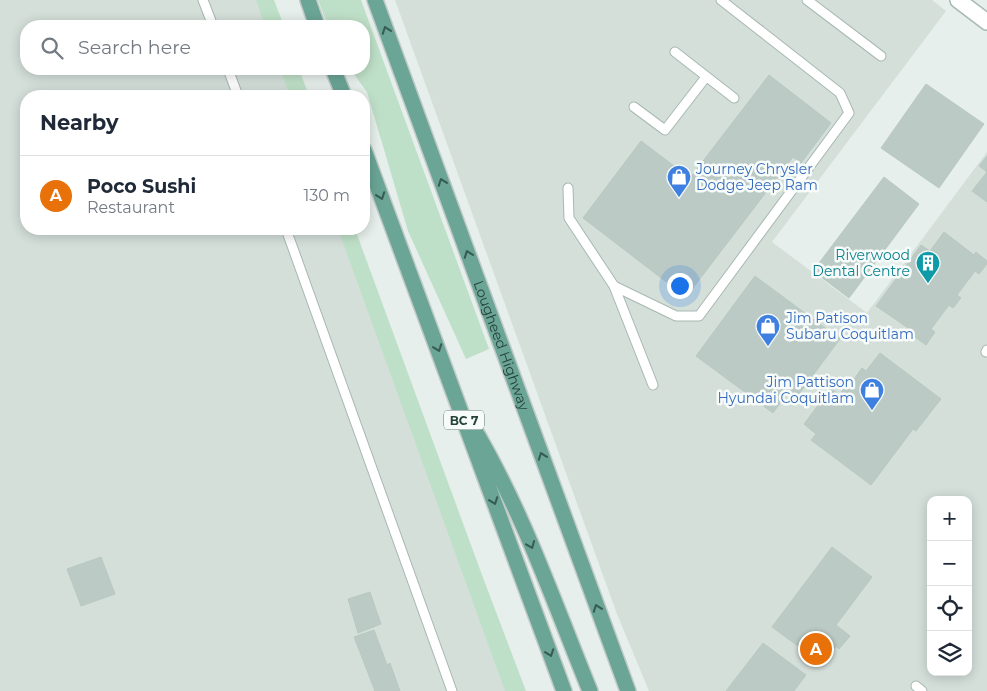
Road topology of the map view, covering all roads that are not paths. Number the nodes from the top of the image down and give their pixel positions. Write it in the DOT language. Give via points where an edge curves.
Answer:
graph roads {
  1 [pos="203,0"];
  2 [pos="308,0"];
  3 [pos="375,0"];
  4 [pos="721,0"];
  5 [pos="807,0"];
  6 [pos="958,0"];
  7 [pos="211,20"];
  8 [pos="315,20"];
  9 [pos="987,22"];
  10 [pos="675,52"];
  11 [pos="881,56"];
  12 [pos="230,75"];
  13 [pos="335,75"];
  14 [pos="706,77"];
  15 [pos="236,90"];
  16 [pos="342,90"];
  17 [pos="734,98"];
  18 [pos="634,107"];
  19 [pos="370,166"];
  20 [pos="568,188"];
  21 [pos="288,235"];
  22 [pos="614,286"];
  23 [pos="653,385"];
  24 [pos="456,398"];
  25 [pos="452,691"];
  26 [pos="564,691"];
  27 [pos="590,691"];
  28 [pos="628,691"];
  1 -- 7 [label="lane"];
  2 -- 8 [label="main road"];
  28 -- 3 [label="main road, Lougheed Highway, one-way"];
  4 -- 22 [label="lane" via="840,93 849,113 698,316 676,316"];
  5 -- 11 [label="lane"];
  6 -- 9 [label="street"];
  10 -- 14 [label="lane"];
  12 -- 15 [label="lane"];
  13 -- 16 [label="main road"];
  14 -- 17 [label="lane"];
  14 -- 18 [label="lane" via="664,130"];
  19 -- 24 [label="main road, BC 7, one-way"];
  20 -- 22 [label="lane" via="569,218"];
  21 -- 25 [label="lane"];
  22 -- 23 [label="lane"];
  24 -- 26 [label="main road, BC 7, one-way"];
  24 -- 27 [label="main road, one-way" via="497,468"];
}
